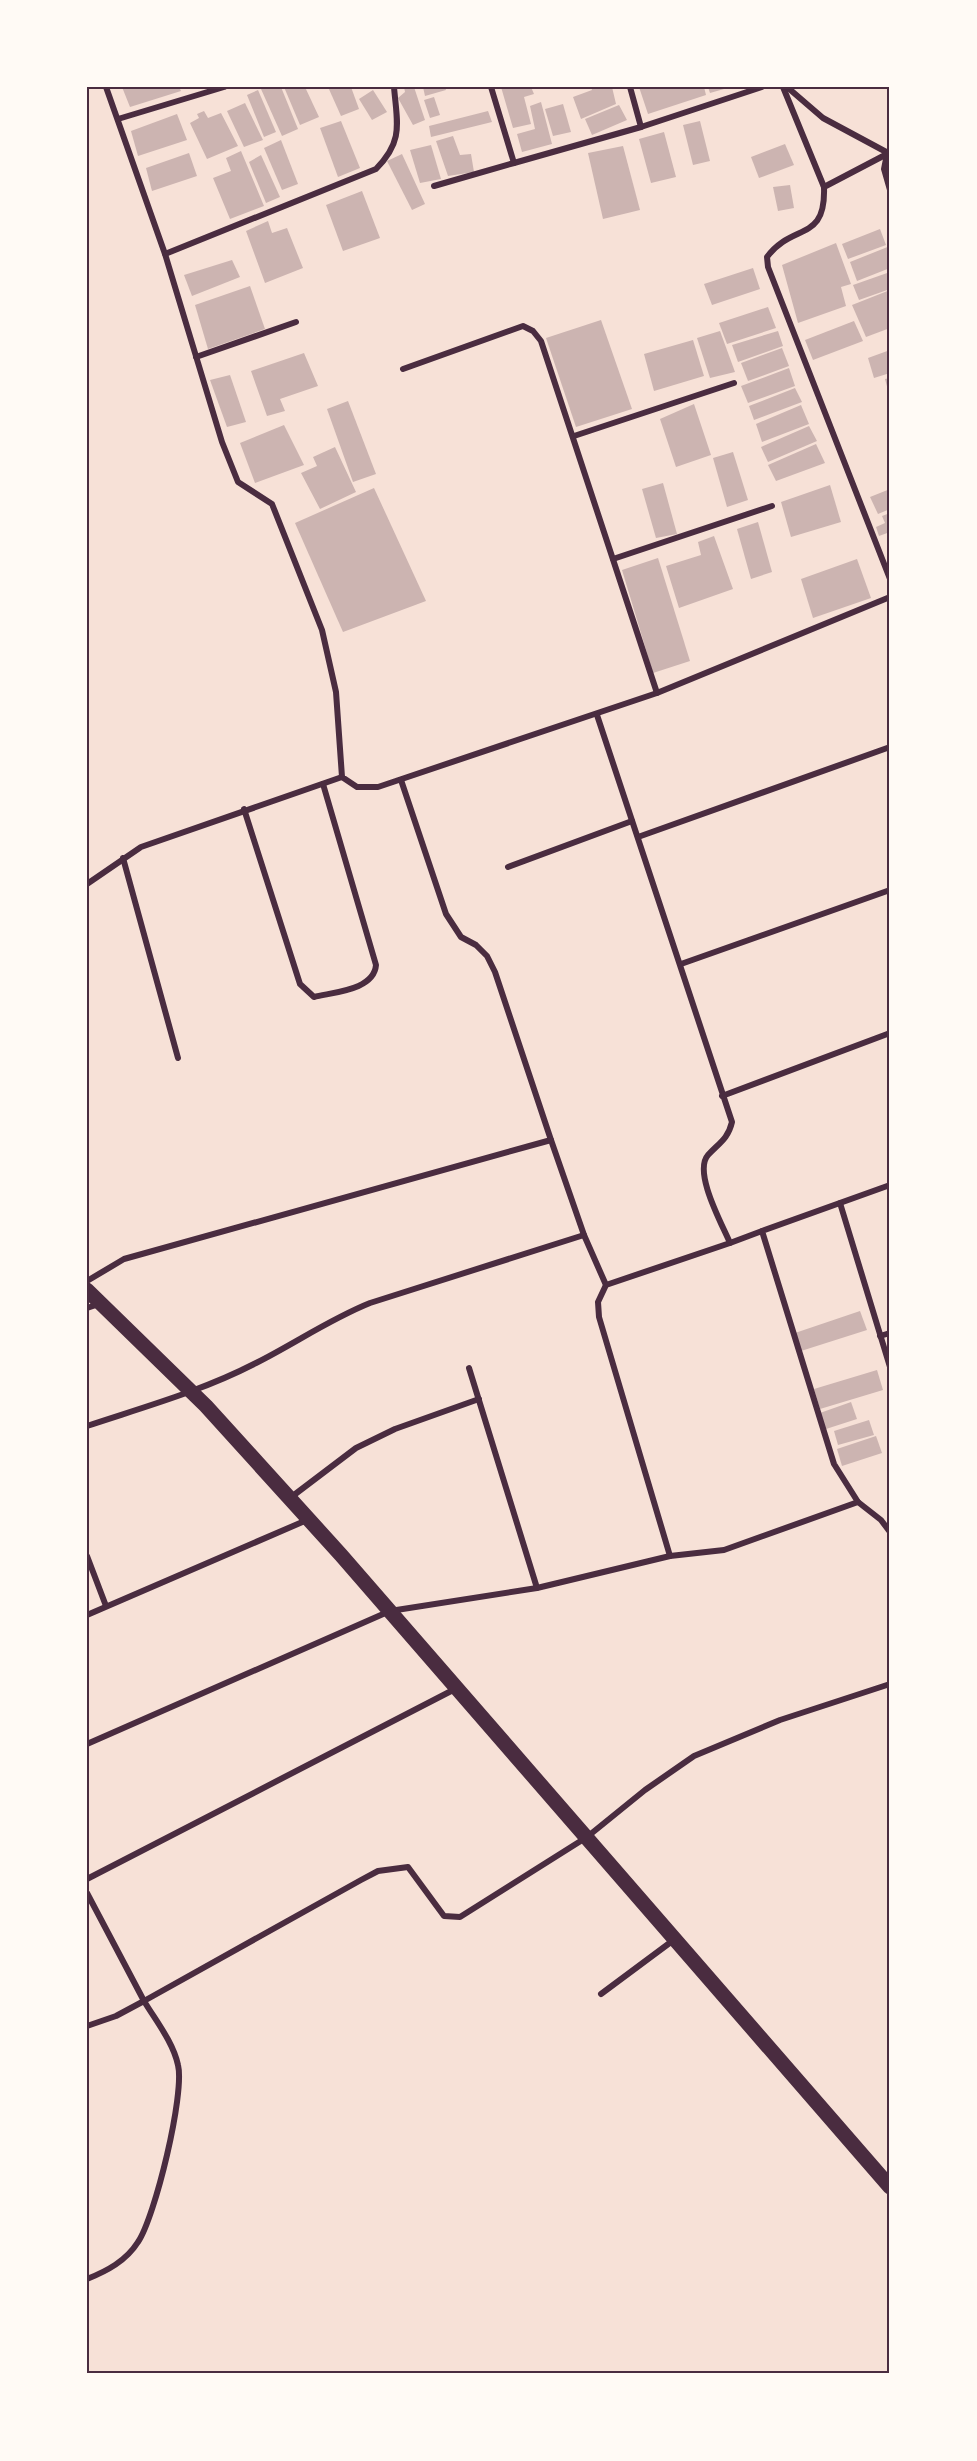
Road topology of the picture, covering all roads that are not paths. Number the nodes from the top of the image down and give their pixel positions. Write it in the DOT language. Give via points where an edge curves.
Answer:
graph roads {
  1 [pos="106,87"];
  2 [pos="224,87"];
  3 [pos="394,87"];
  4 [pos="491,87"];
  5 [pos="630,87"];
  6 [pos="762,87"];
  7 [pos="785,87"];
  8 [pos="118,119"];
  9 [pos="641,127"];
  10 [pos="889,154"];
  11 [pos="514,163"];
  12 [pos="434,186"];
  13 [pos="824,187"];
  14 [pos="890,190"];
  15 [pos="165,254"];
  16 [pos="296,322"];
  17 [pos="196,357"];
  18 [pos="403,369"];
  19 [pos="734,383"];
  20 [pos="574,436"];
  21 [pos="772,506"];
  22 [pos="614,559"];
  23 [pos="890,579"];
  24 [pos="890,597"];
  25 [pos="657,693"];
  26 [pos="597,715"];
  27 [pos="890,747"];
  28 [pos="342,777"];
  29 [pos="401,780"];
  30 [pos="323,784"];
  31 [pos="244,809"];
  32 [pos="632,821"];
  33 [pos="638,837"];
  34 [pos="123,858"];
  35 [pos="508,867"];
  36 [pos="87,884"];
  37 [pos="890,890"];
  38 [pos="681,964"];
  39 [pos="890,1033"];
  40 [pos="178,1058"];
  41 [pos="722,1096"];
  42 [pos="551,1140"];
  43 [pos="890,1185"];
  44 [pos="840,1203"];
  45 [pos="762,1231"];
  46 [pos="584,1235"];
  47 [pos="730,1243"];
  48 [pos="87,1281"];
  49 [pos="606,1285"];
  50 [pos="87,1290"];
  51 [pos="94,1306"];
  52 [pos="890,1333"];
  53 [pos="880,1336"];
  54 [pos="890,1367"];
  55 [pos="470,1368"];
  56 [pos="191,1392"];
  57 [pos="479,1399"];
  58 [pos="87,1426"];
  59 [pos="290,1498"];
  60 [pos="858,1502"];
  61 [pos="309,1519"];
  62 [pos="890,1532"];
  63 [pos="87,1556"];
  64 [pos="670,1556"];
  65 [pos="537,1588"];
  66 [pos="106,1606"];
  67 [pos="390,1611"];
  68 [pos="87,1615"];
  69 [pos="453,1684"];
  70 [pos="890,1684"];
  71 [pos="87,1744"];
  72 [pos="587,1837"];
  73 [pos="87,1880"];
  74 [pos="87,1893"];
  75 [pos="675,1939"];
  76 [pos="601,1994"];
  77 [pos="144,2001"];
  78 [pos="87,2026"];
  79 [pos="890,2187"];
  80 [pos="87,2279"];
  1 -- 8 [label="street"];
  2 -- 8 [label="street"];
  3 -- 15 [label="street" via="398,140 390,156 376,169"];
  4 -- 11 [label="street"];
  5 -- 9 [label="street"];
  6 -- 9 [label="street"];
  7 -- 10 [label="street" via="823,118"];
  7 -- 13 [label="street"];
  8 -- 15 [label="street"];
  9 -- 11 [label="street"];
  10 -- 13 [label="street"];
  10 -- 14 [label="street" via="884,169"];
  11 -- 12 [label="street"];
  13 -- 23 [label="street" via="823,214 816,224 776,246 767,257 768,267"];
  15 -- 17 [label="street"];
  16 -- 17 [label="street"];
  17 -- 28 [label="street" via="238,482 272,504 322,630 336,692"];
  18 -- 20 [label="street" via="523,326 542,341"];
  19 -- 20 [label="street"];
  20 -- 22 [label="street"];
  21 -- 22 [label="street"];
  22 -- 25 [label="street"];
  24 -- 25 [label="street"];
  25 -- 26 [label="street"];
  26 -- 29 [label="street"];
  26 -- 32 [label="street"];
  27 -- 33 [label="street"];
  28 -- 29 [label="street" via="357,787 378,788"];
  28 -- 30 [label="street"];
  29 -- 42 [label="street" via="446,914 461,937 487,956 495,972"];
  30 -- 31 [label="street"];
  30 -- 31 [label="street" via="376,965 370,980 361,985 314,997 300,984"];
  31 -- 34 [label="street" via="141,847"];
  32 -- 33 [label="street"];
  32 -- 35 [label="street"];
  33 -- 38 [label="street"];
  34 -- 36 [label="street"];
  34 -- 40 [label="street"];
  37 -- 38 [label="street"];
  38 -- 41 [label="street"];
  39 -- 41 [label="street"];
  41 -- 47 [label="street" via="732,1122 729,1135 706,1157 704,1170 706,1185"];
  42 -- 46 [label="street"];
  42 -- 48 [label="street" via="124,1259"];
  43 -- 44 [label="street"];
  44 -- 45 [label="street"];
  44 -- 53 [label="street"];
  45 -- 47 [label="street"];
  45 -- 60 [label="street" via="834,1464"];
  46 -- 49 [label="street"];
  46 -- 56 [label="street" via="353,1310 255,1364"];
  47 -- 49 [label="street"];
  49 -- 64 [label="street" via="598,1302 599,1317"];
  50 -- 51 [label="main road"];
  51 -- 56 [label="main road"];
  52 -- 53 [label="street"];
  53 -- 54 [label="street"];
  55 -- 57 [label="street"];
  56 -- 58 [label="street"];
  56 -- 59 [label="main road"];
  57 -- 59 [label="street" via="395,1429 356,1448"];
  57 -- 65 [label="street"];
  59 -- 61 [label="main road"];
  60 -- 62 [label="street"];
  60 -- 64 [label="street" via="724,1550"];
  61 -- 66 [label="street"];
  61 -- 67 [label="main road"];
  63 -- 66 [label="street"];
  64 -- 65 [label="street"];
  65 -- 67 [label="street"];
  66 -- 68 [label="street"];
  67 -- 69 [label="main road"];
  67 -- 71 [label="street"];
  69 -- 72 [label="main road"];
  69 -- 73 [label="street"];
  70 -- 72 [label="street" via="780,1720 694,1756"];
  72 -- 75 [label="main road"];
  72 -- 77 [label="street" via="460,1917 444,1916 408,1867 378,1871"];
  74 -- 77 [label="street"];
  75 -- 76 [label="street"];
  75 -- 79 [label="main road"];
  77 -- 78 [label="street"];
  77 -- 80 [label="street" via="173,2050 181,2086 154,2205 138,2242 116,2266"];
}
